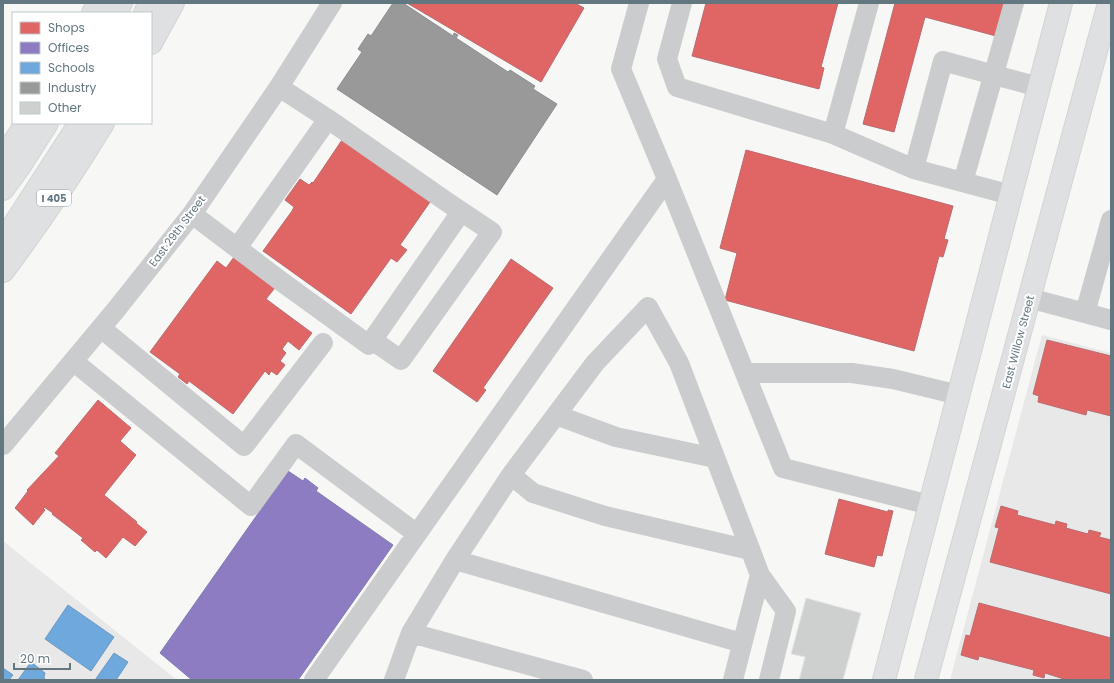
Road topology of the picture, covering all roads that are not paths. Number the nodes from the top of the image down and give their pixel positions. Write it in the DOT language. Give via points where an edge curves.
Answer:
graph roads {
  1 [pos="99,3"];
  2 [pos="121,3"];
  3 [pos="150,3"];
  4 [pos="173,3"];
  5 [pos="332,3"];
  6 [pos="639,3"];
  7 [pos="682,3"];
  8 [pos="869,3"];
  9 [pos="1014,3"];
  10 [pos="1061,3"];
  11 [pos="1109,3"];
  12 [pos="94,12"];
  13 [pos="116,12"];
  14 [pos="146,12"];
  15 [pos="152,40"];
  16 [pos="993,75"];
  17 [pos="279,87"];
  18 [pos="1039,87"];
  19 [pos="328,119"];
  20 [pos="25,124"];
  21 [pos="46,124"];
  22 [pos="79,124"];
  23 [pos="102,124"];
  24 [pos="833,134"];
  25 [pos="3,159"];
  26 [pos="914,169"];
  27 [pos="667,179"];
  28 [pos="963,182"];
  29 [pos="3,190"];
  30 [pos="1011,195"];
  31 [pos="461,212"];
  32 [pos="192,214"];
  33 [pos="1111,220"];
  34 [pos="3,240"];
  35 [pos="237,248"];
  36 [pos="3,271"];
  37 [pos="1029,298"];
  38 [pos="1085,313"];
  39 [pos="1111,320"];
  40 [pos="101,328"];
  41 [pos="323,342"];
  42 [pos="370,342"];
  43 [pos="73,361"];
  44 [pos="745,373"];
  45 [pos="959,395"];
  46 [pos="556,415"];
  47 [pos="3,445"];
  48 [pos="715,458"];
  49 [pos="511,475"];
  50 [pos="930,504"];
  51 [pos="417,534"];
  52 [pos="750,550"];
  53 [pos="455,560"];
  54 [pos="760,575"];
  55 [pos="411,633"];
  56 [pos="742,643"];
  57 [pos="314,680"];
  58 [pos="394,680"];
  59 [pos="583,680"];
  60 [pos="733,680"];
  61 [pos="769,680"];
  62 [pos="884,680"];
  63 [pos="926,680"];
  1 -- 12 [label="main road"];
  2 -- 13 [label="main road"];
  3 -- 14 [label="main road"];
  4 -- 15 [label="main road"];
  5 -- 17 [label="street, East 29th Street"];
  6 -- 27 [label="street" via="621,69"];
  7 -- 24 [label="street" via="667,59 677,87"];
  8 -- 24 [label="street"];
  9 -- 16 [label="street"];
  10 -- 18 [label="main road"];
  11 -- 37 [label="main road, East Willow Street"];
  16 -- 18 [label="street"];
  16 -- 26 [label="street" via="943,61"];
  16 -- 28 [label="street"];
  17 -- 19 [label="street"];
  17 -- 32 [label="street, East 29th Street"];
  18 -- 30 [label="main road"];
  19 -- 31 [label="street"];
  19 -- 35 [label="street"];
  20 -- 25 [label="main road"];
  21 -- 29 [label="main road"];
  22 -- 34 [label="main road"];
  23 -- 36 [label="main road, I 405" via="26,241"];
  24 -- 26 [label="street"];
  26 -- 28 [label="street"];
  27 -- 44 [label="street"];
  27 -- 51 [label="street"];
  28 -- 30 [label="street"];
  30 -- 45 [label="main road"];
  31 -- 42 [label="street"];
  31 -- 42 [label="street" via="492,232 401,360"];
  32 -- 35 [label="street"];
  32 -- 40 [label="street, East 29th Street"];
  33 -- 38 [label="street"];
  35 -- 42 [label="street"];
  37 -- 38 [label="street"];
  37 -- 63 [label="main road, East Willow Street"];
  38 -- 39 [label="street"];
  40 -- 41 [label="street" via="244,446"];
  40 -- 43 [label="street, East 29th Street"];
  43 -- 47 [label="street, East 29th Street"];
  43 -- 51 [label="street" via="251,506 296,444"];
  44 -- 45 [label="street" via="852,373 893,379"];
  44 -- 50 [label="street" via="783,468"];
  45 -- 50 [label="main road"];
  46 -- 48 [label="street" via="616,437"];
  46 -- 48 [label="street" via="595,363 648,307 679,363"];
  46 -- 49 [label="street"];
  48 -- 52 [label="street"];
  49 -- 52 [label="street" via="533,493 605,516"];
  49 -- 53 [label="street"];
  50 -- 62 [label="main road"];
  51 -- 57 [label="street"];
  52 -- 54 [label="street"];
  53 -- 55 [label="street"];
  53 -- 56 [label="street"];
  54 -- 56 [label="street"];
  54 -- 61 [label="street" via="786,611"];
  55 -- 58 [label="street"];
  55 -- 59 [label="street"];
  56 -- 60 [label="street"];
}
